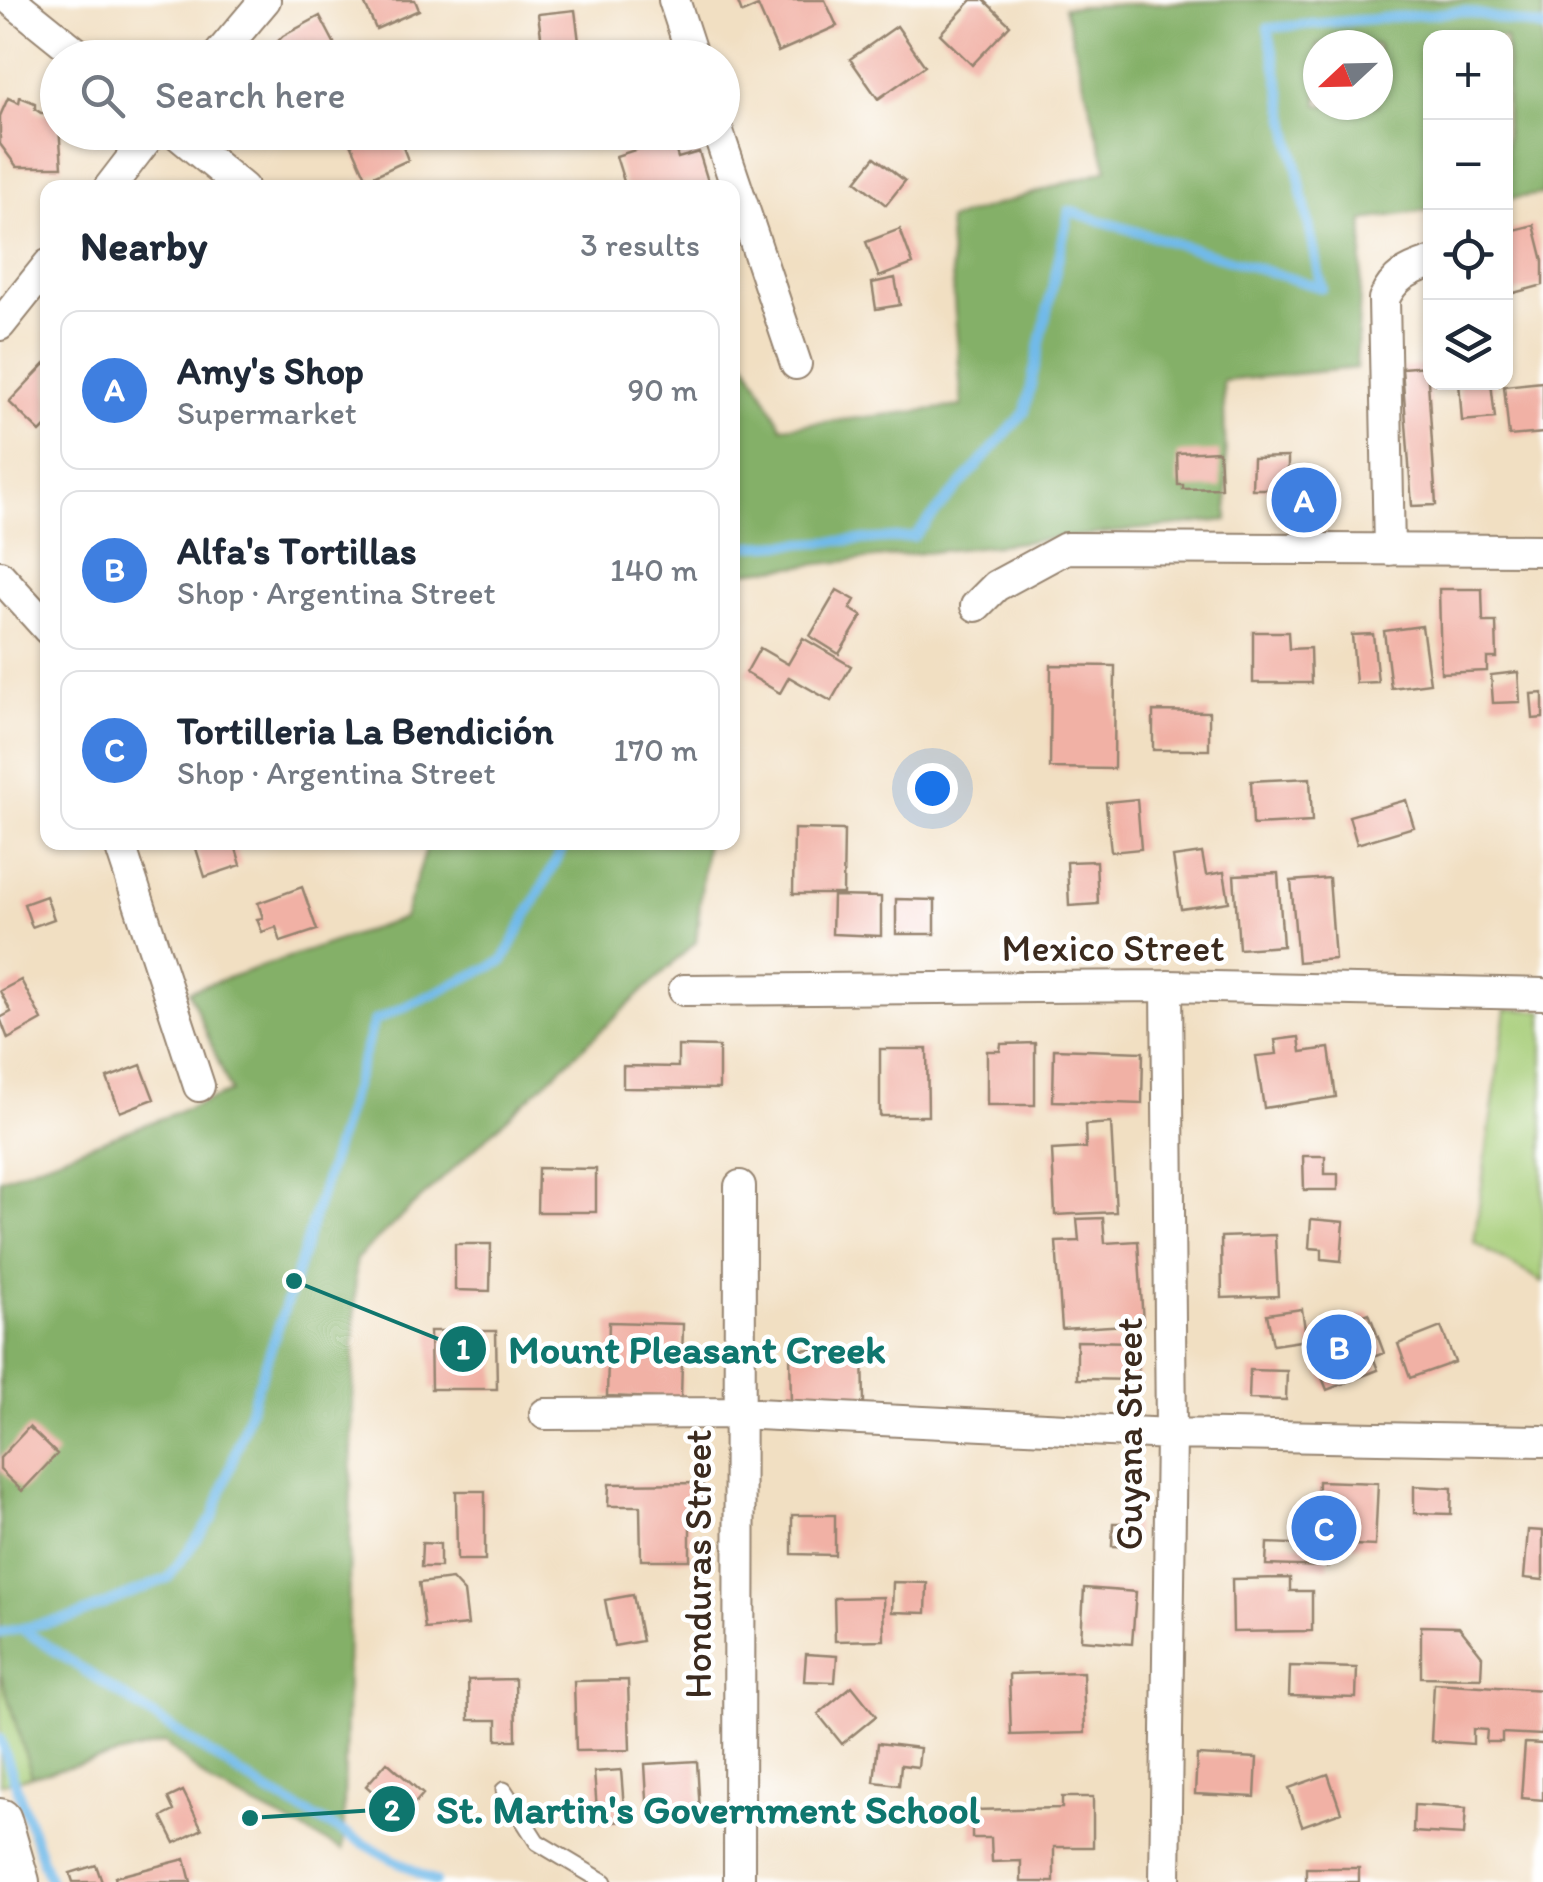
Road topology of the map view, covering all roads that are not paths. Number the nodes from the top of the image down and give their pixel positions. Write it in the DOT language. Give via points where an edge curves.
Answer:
graph roads {
  1 [pos="12,0"];
  2 [pos="266,0"];
  3 [pos="674,0"];
  4 [pos="61,40"];
  5 [pos="232,40"];
  6 [pos="687,40"];
  7 [pos="138,150"];
  8 [pos="197,150"];
  9 [pos="724,150"];
  10 [pos="114,180"];
  11 [pos="233,180"];
  12 [pos="734,180"];
  13 [pos="740,197"];
  14 [pos="1423,264"];
  15 [pos="40,275"];
  16 [pos="0,325"];
  17 [pos="796,364"];
  18 [pos="1390,550"];
  19 [pos="1543,550"];
  20 [pos="0,576"];
  21 [pos="976,606"];
  22 [pos="40,619"];
  23 [pos="121,850"];
  24 [pos="1167,986"];
  25 [pos="684,990"];
  26 [pos="1543,994"];
  27 [pos="200,1086"];
  28 [pos="740,1186"];
  29 [pos="737,1413"];
  30 [pos="546,1414"];
  31 [pos="1171,1434"];
  32 [pos="1543,1441"];
  33 [pos="504,1790"];
  34 [pos="0,1820"];
  35 [pos="18,1882"];
  36 [pos="604,1882"];
  37 [pos="738,1882"];
  38 [pos="1164,1882"];
  1 -- 4 [label="street"];
  2 -- 5 [label="street"];
  3 -- 6 [label="street"];
  7 -- 10 [label="street"];
  8 -- 11 [label="street"];
  9 -- 12 [label="street"];
  13 -- 17 [label="street"];
  14 -- 18 [label="street" via="1392,282 1384,299"];
  15 -- 16 [label="street"];
  18 -- 19 [label="street"];
  18 -- 21 [label="street" via="1066,548 996,586"];
  20 -- 22 [label="street"];
  23 -- 27 [label="street"];
  24 -- 25 [label="street, Mexico Street"];
  24 -- 26 [label="street, Mexico Street"];
  24 -- 31 [label="street, Guyana Street"];
  28 -- 29 [label="street, Honduras Street"];
  29 -- 30 [label="street"];
  29 -- 31 [label="street"];
  29 -- 37 [label="street, Honduras Street"];
  31 -- 32 [label="street"];
  31 -- 38 [label="street, Guyana Street"];
  33 -- 36 [label="lane" via="537,1842"];
  34 -- 35 [label="street"];
}
